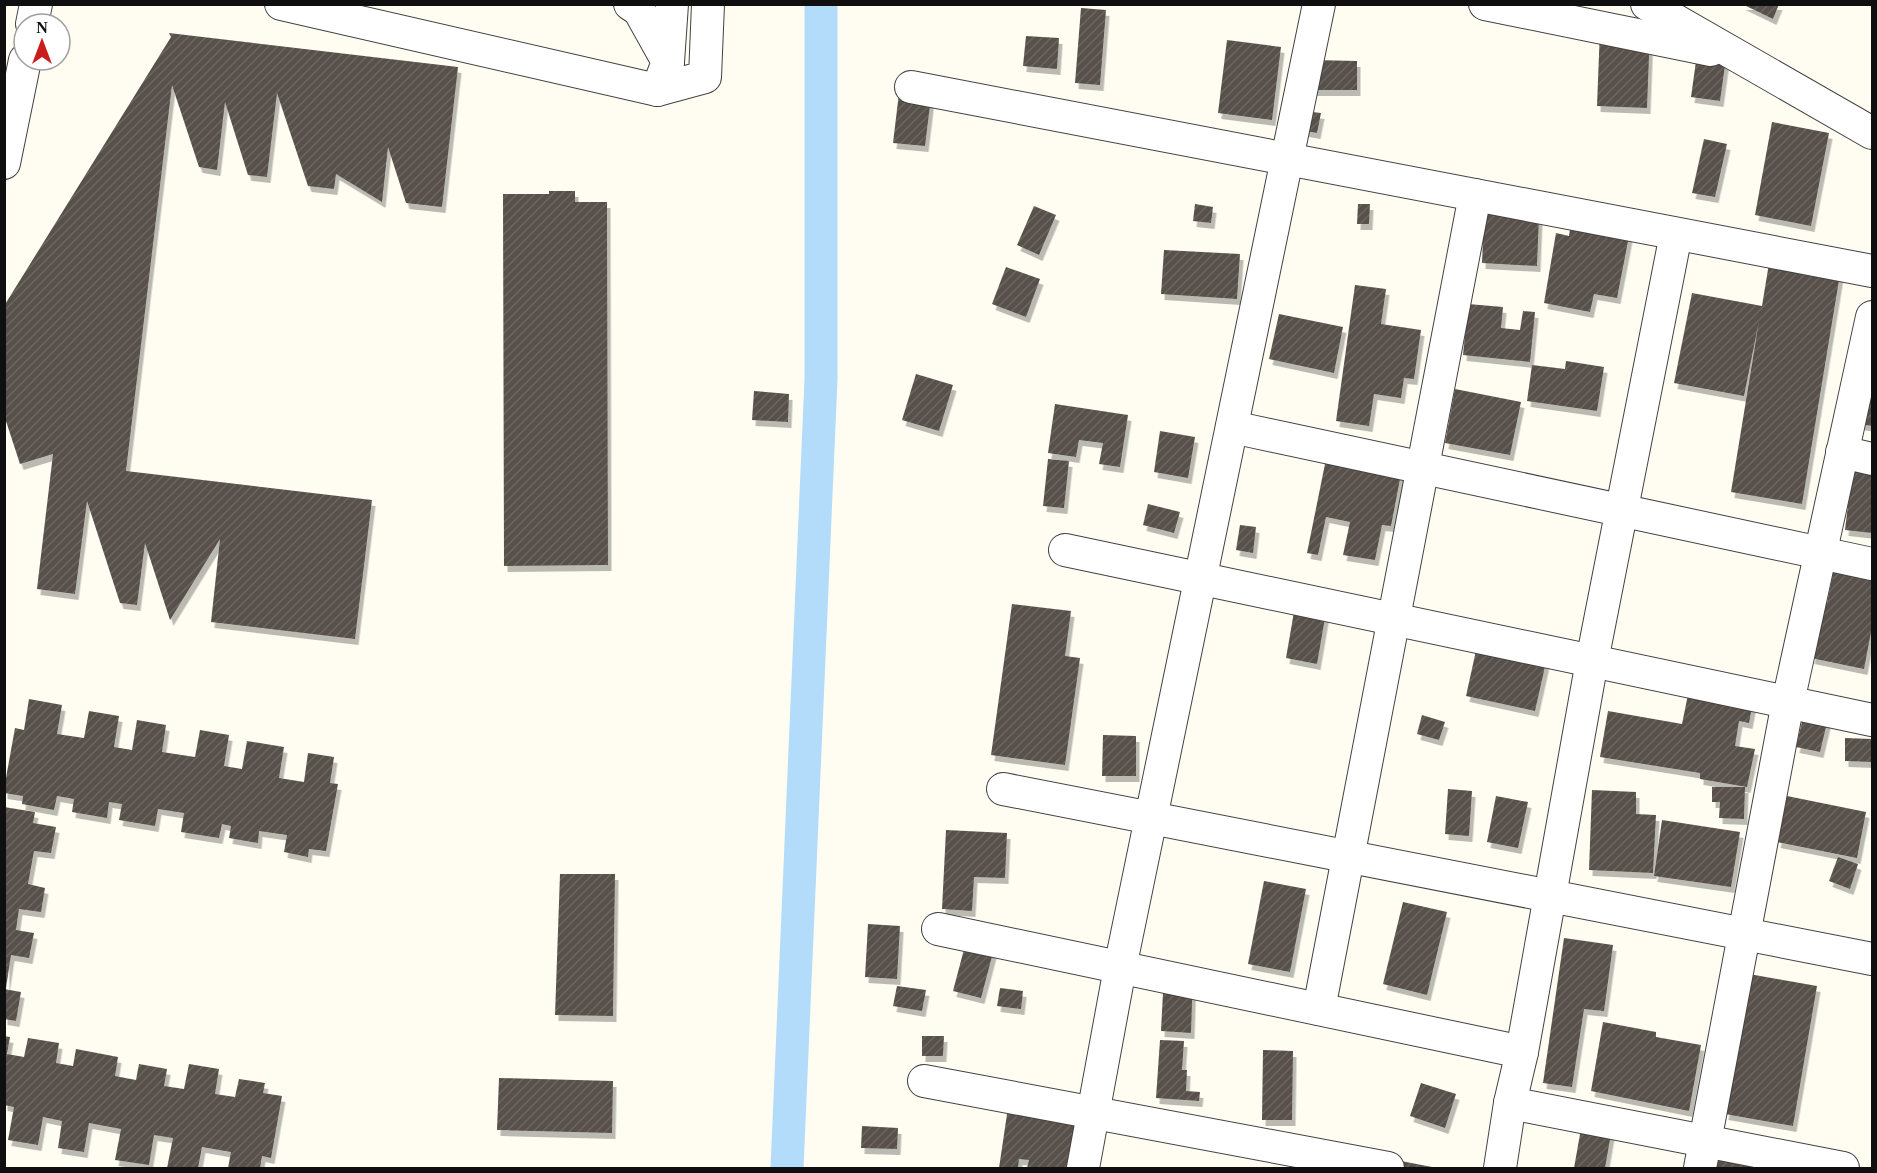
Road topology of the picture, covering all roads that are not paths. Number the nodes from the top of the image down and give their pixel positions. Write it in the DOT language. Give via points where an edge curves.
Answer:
graph roads {
  1 [pos="281,4"];
  2 [pos="630,4"];
  3 [pos="672,4"];
  4 [pos="708,4"];
  5 [pos="1319,4"];
  6 [pos="1485,4"];
  7 [pos="1647,4"];
  8 [pos="1736,56"];
  9 [pos="23,72"];
  10 [pos="663,76"];
  11 [pos="911,87"];
  12 [pos="1872,133"];
  13 [pos="1286,159"];
  14 [pos="4,163"];
  15 [pos="1476,195"];
  16 [pos="1676,234"];
  17 [pos="1872,272"];
  18 [pos="1872,317"];
  19 [pos="1232,427"];
  20 [pos="1842,452"];
  21 [pos="1872,459"];
  22 [pos="1424,468"];
  23 [pos="1622,510"];
  24 [pos="1065,550"];
  25 [pos="1821,553"];
  26 [pos="1872,564"];
  27 [pos="1201,579"];
  28 [pos="1395,620"];
  29 [pos="1592,661"];
  30 [pos="1788,702"];
  31 [pos="1872,720"];
  32 [pos="1003,789"];
  33 [pos="1152,818"];
  34 [pos="1349,857"];
  35 [pos="1549,895"];
  36 [pos="938,929"];
  37 [pos="1743,933"];
  38 [pos="1872,959"];
  39 [pos="1120,968"];
  40 [pos="1319,1009"];
  41 [pos="1522,1052"];
  42 [pos="924,1081"];
  43 [pos="1510,1103"];
  44 [pos="1093,1113"];
  45 [pos="1702,1155"];
  46 [pos="1083,1168"];
  47 [pos="1388,1168"];
  48 [pos="1500,1168"];
  49 [pos="1843,1168"];
  1 -- 10 [label="street"];
  2 -- 10 [label="street" via="639,10"];
  3 -- 10 [label="street"];
  4 -- 10 [label="street" via="705,77"];
  5 -- 13 [label="street"];
  6 -- 8 [label="street"];
  7 -- 8 [label="street"];
  8 -- 12 [label="street"];
  9 -- 14 [label="street"];
  11 -- 13 [label="street"];
  13 -- 15 [label="street"];
  13 -- 19 [label="street"];
  15 -- 16 [label="street"];
  15 -- 22 [label="street"];
  16 -- 17 [label="street"];
  16 -- 23 [label="street"];
  18 -- 20 [label="street"];
  19 -- 22 [label="street"];
  19 -- 27 [label="street"];
  20 -- 21 [label="street"];
  20 -- 25 [label="street"];
  22 -- 23 [label="street"];
  22 -- 28 [label="street"];
  23 -- 25 [label="street"];
  23 -- 29 [label="street"];
  24 -- 27 [label="street"];
  25 -- 26 [label="street"];
  25 -- 30 [label="street"];
  27 -- 28 [label="street"];
  27 -- 33 [label="street"];
  28 -- 29 [label="street"];
  28 -- 34 [label="street"];
  29 -- 30 [label="street"];
  29 -- 35 [label="street"];
  30 -- 31 [label="street"];
  30 -- 37 [label="street"];
  32 -- 33 [label="street"];
  33 -- 34 [label="street"];
  33 -- 39 [label="street"];
  34 -- 35 [label="street"];
  34 -- 40 [label="street"];
  35 -- 37 [label="street"];
  35 -- 41 [label="street"];
  36 -- 39 [label="street"];
  37 -- 38 [label="street"];
  37 -- 45 [label="street"];
  39 -- 40 [label="street"];
  39 -- 44 [label="street"];
  40 -- 41 [label="street"];
  41 -- 43 [label="street"];
  42 -- 44 [label="street"];
  43 -- 45 [label="street"];
  43 -- 48 [label="street"];
  44 -- 46 [label="street"];
  44 -- 47 [label="street"];
  45 -- 49 [label="street"];
}
